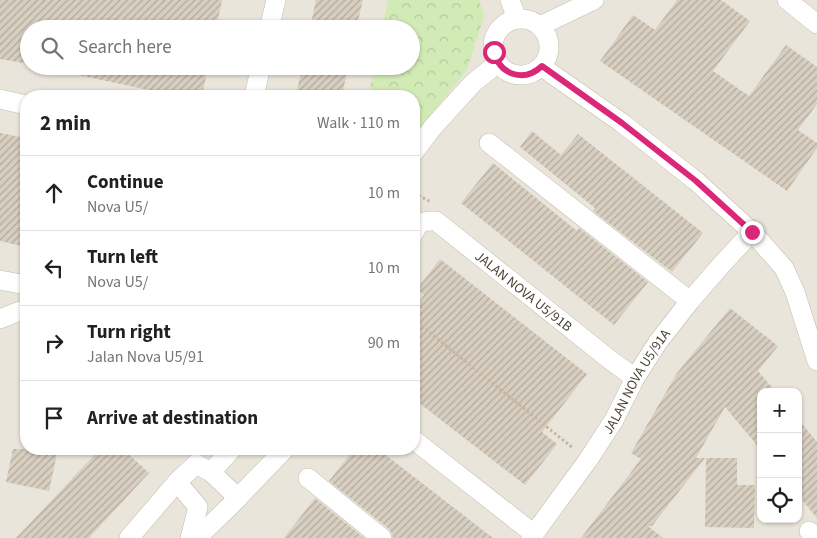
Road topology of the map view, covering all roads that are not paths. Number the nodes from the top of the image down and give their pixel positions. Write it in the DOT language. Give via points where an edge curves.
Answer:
graph roads {
  1 [pos="276,0"];
  2 [pos="510,0"];
  3 [pos="594,0"];
  4 [pos="787,0"];
  5 [pos="517,19"];
  6 [pos="271,20"];
  7 [pos="817,24"];
  8 [pos="540,26"];
  9 [pos="498,63"];
  10 [pos="542,66"];
  11 [pos="259,75"];
  12 [pos="255,90"];
  13 [pos="0,99"];
  14 [pos="20,104"];
  15 [pos="489,143"];
  16 [pos="420,144"];
  17 [pos="420,223"];
  18 [pos="752,232"];
  19 [pos="0,280"];
  20 [pos="20,284"];
  21 [pos="690,301"];
  22 [pos="20,311"];
  23 [pos="0,319"];
  24 [pos="817,361"];
  25 [pos="635,378"];
  26 [pos="420,445"];
  27 [pos="227,455"];
  28 [pos="279,455"];
  29 [pos="211,472"];
  30 [pos="308,478"];
  31 [pos="177,482"];
  32 [pos="238,498"];
  33 [pos="533,536"];
  34 [pos="129,538"];
  35 [pos="190,538"];
  36 [pos="197,538"];
  37 [pos="382,538"];
  1 -- 6 [label="street"];
  2 -- 5 [label="street"];
  3 -- 8 [label="street"];
  4 -- 7 [label="street"];
  5 -- 8 [label="street" via="529,20"];
  5 -- 9 [label="street" via="505,24 497,33 493,45"];
  8 -- 10 [label="street" via="546,33 550,50"];
  9 -- 10 [label="street" via="507,72 519,75 532,74"];
  9 -- 16 [label="street" via="473,83"];
  10 -- 18 [label="street" via="696,181"];
  11 -- 12 [label="street"];
  13 -- 14 [label="street"];
  15 -- 21 [label="street"];
  17 -- 25 [label="street, JALAN NOVA U5/91B" via="436,221"];
  18 -- 21 [label="street, JALAN NOVA U5/91A"];
  18 -- 24 [label="street" via="784,268"];
  19 -- 20 [label="street"];
  21 -- 25 [label="street, JALAN NOVA U5/91A"];
  22 -- 23 [label="street"];
  25 -- 33 [label="street, JALAN NOVA U5/91A" via="614,420"];
  26 -- 33 [label="street"];
  27 -- 29 [label="street"];
  28 -- 32 [label="street"];
  29 -- 31 [label="street" via="196,464"];
  29 -- 32 [label="street"];
  30 -- 37 [label="street"];
  31 -- 34 [label="street"];
  31 -- 35 [label="street" via="198,507"];
  32 -- 36 [label="street"];
}
